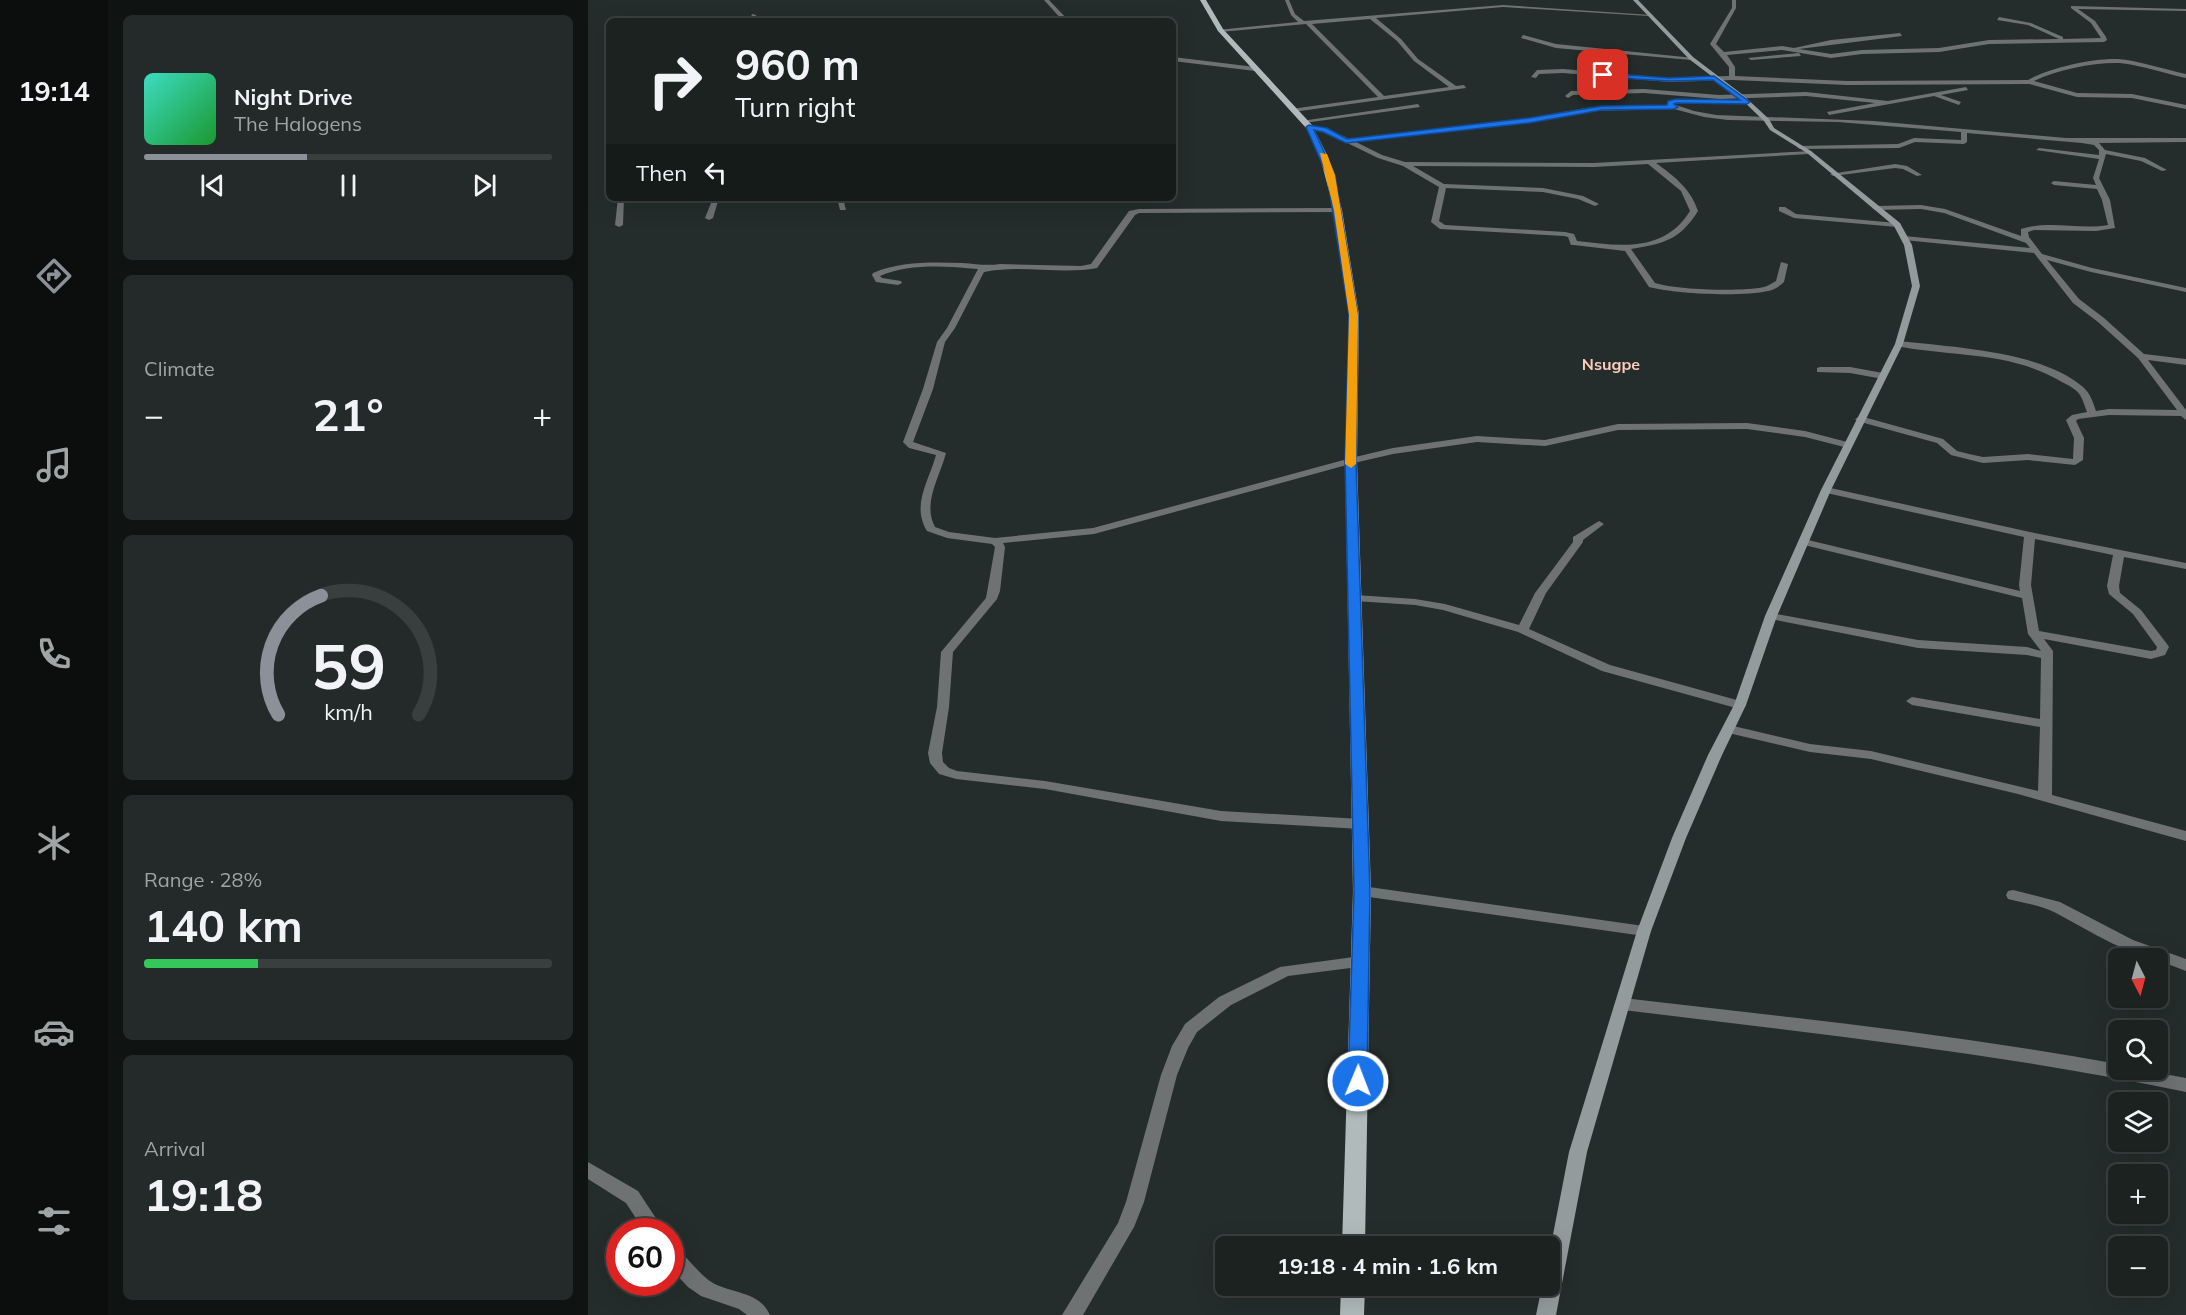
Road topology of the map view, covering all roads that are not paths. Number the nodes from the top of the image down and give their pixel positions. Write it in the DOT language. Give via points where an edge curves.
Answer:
graph roads {
  1 [pos="1046,0"];
  2 [pos="1203,0"];
  3 [pos="1287,0"];
  4 [pos="1635,0"];
  5 [pos="1734,0"];
  6 [pos="2084,0"];
  7 [pos="1462,3"];
  8 [pos="2091,6"];
  9 [pos="1468,8"];
  10 [pos="1478,8"];
  11 [pos="2167,10"];
  12 [pos="2186,10"];
  13 [pos="1490,14"];
  14 [pos="1649,15"];
  15 [pos="1370,16"];
  16 [pos="2186,17"];
  17 [pos="1063,18"];
  18 [pos="1999,20"];
  19 [pos="1300,23"];
  20 [pos="1308,23"];
  21 [pos="1220,30"];
  22 [pos="1900,35"];
  23 [pos="1523,37"];
  24 [pos="2068,41"];
  25 [pos="1792,50"];
  26 [pos="1809,53"];
  27 [pos="1723,55"];
  28 [pos="1829,56"];
  29 [pos="1691,58"];
  30 [pos="1176,59"];
  31 [pos="1847,63"];
  32 [pos="1255,69"];
  33 [pos="2186,76"];
  34 [pos="1534,77"];
  35 [pos="1714,78"];
  36 [pos="1732,78"];
  37 [pos="2007,82"];
  38 [pos="2029,82"];
  39 [pos="1464,87"];
  40 [pos="1454,88"];
  41 [pos="1934,94"];
  42 [pos="1568,96"];
  43 [pos="1383,98"];
  44 [pos="1744,99"];
  45 [pos="1890,103"];
  46 [pos="1959,103"];
  47 [pos="1418,106"];
  48 [pos="2186,106"];
  49 [pos="1674,107"];
  50 [pos="1293,110"];
  51 [pos="1765,119"];
  52 [pos="1787,119"];
  53 [pos="1306,124"];
  54 [pos="1964,131"];
  55 [pos="1346,141"];
  56 [pos="2083,141"];
  57 [pos="2186,142"];
  58 [pos="1804,150"];
  59 [pos="2039,150"];
  60 [pos="2103,154"];
  61 [pos="1651,163"];
  62 [pos="1405,164"];
  63 [pos="2164,170"];
  64 [pos="1833,174"];
  65 [pos="1919,175"];
  66 [pos="2054,183"];
  67 [pos="1443,186"];
  68 [pos="2100,187"];
  69 [pos="621,201"];
  70 [pos="715,201"];
  71 [pos="841,201"];
  72 [pos="1595,204"];
  73 [pos="843,208"];
  74 [pos="1876,208"];
  75 [pos="1782,209"];
  76 [pos="1338,210"];
  77 [pos="709,218"];
  78 [pos="619,225"];
  79 [pos="1896,225"];
  80 [pos="1904,238"];
  81 [pos="2028,241"];
  82 [pos="1622,248"];
  83 [pos="2037,253"];
  84 [pos="1784,264"];
  85 [pos="986,268"];
  86 [pos="898,283"];
  87 [pos="2186,291"];
  88 [pos="1899,344"];
  89 [pos="2141,356"];
  90 [pos="2186,362"];
  91 [pos="1820,370"];
  92 [pos="1883,376"];
  93 [pos="2092,413"];
  94 [pos="2184,415"];
  95 [pos="1860,419"];
  96 [pos="1848,445"];
  97 [pos="1351,461"];
  98 [pos="1826,490"];
  99 [pos="1599,524"];
  100 [pos="2030,535"];
  101 [pos="995,541"];
  102 [pos="1803,542"];
  103 [pos="2119,552"];
  104 [pos="2186,566"];
  105 [pos="2027,596"];
  106 [pos="1355,598"];
  107 [pos="1771,616"];
  108 [pos="1522,630"];
  109 [pos="2034,633"];
  110 [pos="2047,656"];
  111 [pos="1912,702"];
  112 [pos="1740,705"];
  113 [pos="2046,724"];
  114 [pos="1729,729"];
  115 [pos="2045,797"];
  116 [pos="1361,824"];
  117 [pos="2186,836"];
  118 [pos="1362,891"];
  119 [pos="2013,895"];
  120 [pos="1644,931"];
  121 [pos="1361,962"];
  122 [pos="2186,965"];
  123 [pos="1623,1004"];
  124 [pos="2186,1085"];
  125 [pos="588,1170"];
  126 [pos="646,1218"];
  127 [pos="1354,1236"];
  128 [pos="684,1272"];
  129 [pos="1353,1296"];
  130 [pos="760,1315"];
  131 [pos="1072,1315"];
  132 [pos="1352,1315"];
  133 [pos="1546,1315"];
  1 -- 17 [label="street"];
  2 -- 21 [label="main road"];
  3 -- 19 [label="street"];
  4 -- 14 [label="street"];
  5 -- 27 [label="street" via="1734,8 1713,44"];
  6 -- 8 [label="street"];
  7 -- 9 [label="street"];
  7 -- 10 [label="street"];
  8 -- 11 [label="street"];
  8 -- 24 [label="street" via="2073,8 2093,22 2104,40"];
  9 -- 10 [label="street"];
  9 -- 15 [label="street"];
  10 -- 13 [label="street"];
  10 -- 14 [label="street" via="1529,6"];
  11 -- 12 [label="street"];
  11 -- 16 [label="street"];
  14 -- 29 [label="street"];
  15 -- 20 [label="street"];
  15 -- 40 [label="street" via="1416,60"];
  18 -- 24 [label="street" via="2029,24"];
  19 -- 20 [label="street"];
  19 -- 21 [label="street"];
  20 -- 43 [label="street"];
  21 -- 32 [label="main road"];
  22 -- 25 [label="street"];
  23 -- 29 [label="street" via="1556,46"];
  24 -- 28 [label="street" via="1989,42 1939,50"];
  25 -- 26 [label="street"];
  25 -- 27 [label="street" via="1777,48"];
  26 -- 27 [label="street" via="1756,58"];
  26 -- 28 [label="street"];
  27 -- 36 [label="street" via="1732,67"];
  28 -- 31 [label="street"];
  29 -- 35 [label="street"];
  30 -- 32 [label="street"];
  32 -- 50 [label="main road"];
  33 -- 38 [label="street" via="2118,61 2046,73"];
  34 -- 35 [label="street" via="1537,72 1563,71 1669,80"];
  35 -- 36 [label="street"];
  35 -- 44 [label="street"];
  36 -- 37 [label="street"];
  37 -- 38 [label="street"];
  37 -- 41 [label="street"];
  38 -- 48 [label="street" via="2078,95 2132,96"];
  39 -- 40 [label="street"];
  40 -- 43 [label="street"];
  41 -- 45 [label="street"];
  41 -- 46 [label="street"];
  42 -- 44 [label="street" via="1627,91"];
  43 -- 50 [label="street"];
  44 -- 45 [label="street" via="1806,94"];
  44 -- 49 [label="street" via="1671,102"];
  44 -- 51 [label="street"];
  45 -- 52 [label="street"];
  47 -- 53 [label="street"];
  49 -- 51 [label="street" via="1723,118"];
  49 -- 55 [label="street" via="1602,108"];
  50 -- 53 [label="main road"];
  51 -- 52 [label="street"];
  51 -- 58 [label="street" via="1772,129"];
  52 -- 54 [label="street" via="1866,121"];
  53 -- 55 [label="street"];
  53 -- 76 [label="main road" via="1331,175"];
  54 -- 56 [label="street"];
  54 -- 58 [label="street" via="1964,142 1914,140 1899,146"];
  55 -- 62 [label="street" via="1388,162"];
  56 -- 57 [label="street"];
  56 -- 60 [label="street" via="2096,144"];
  58 -- 61 [label="street"];
  58 -- 64 [label="street"];
  59 -- 60 [label="street"];
  60 -- 63 [label="street" via="2143,159"];
  60 -- 68 [label="street" via="2096,178"];
  61 -- 62 [label="street"];
  61 -- 82 [label="street" via="1669,176 1691,201 1694,211 1686,227 1665,241"];
  62 -- 67 [label="street"];
  64 -- 65 [label="street" via="1895,166"];
  64 -- 74 [label="street"];
  66 -- 68 [label="street"];
  67 -- 72 [label="street" via="1545,191"];
  67 -- 82 [label="street" via="1436,222 1443,227 1556,232 1569,235 1574,243"];
  68 -- 81 [label="street" via="2112,226 2033,228 2024,231"];
  69 -- 78 [label="street"];
  70 -- 77 [label="street"];
  71 -- 73 [label="street"];
  74 -- 79 [label="street"];
  74 -- 81 [label="street" via="1945,211"];
  75 -- 79 [label="street" via="1794,216"];
  76 -- 85 [label="street" via="1139,211 1132,213 1094,266"];
  76 -- 97 [label="main road" via="1354,315"];
  79 -- 80 [label="street"];
  80 -- 83 [label="street"];
  80 -- 88 [label="street" via="1916,286"];
  81 -- 83 [label="street"];
  82 -- 84 [label="street" via="1633,254 1652,285 1668,290 1768,289 1780,282"];
  83 -- 87 [label="street" via="2091,270"];
  83 -- 89 [label="street" via="2076,301"];
  85 -- 86 [label="street" via="897,268 876,275 879,280"];
  85 -- 101 [label="street" via="978,272 941,342 908,442 941,453 925,502 930,529"];
  88 -- 92 [label="street"];
  88 -- 93 [label="street" via="2029,362 2079,388"];
  89 -- 90 [label="street"];
  89 -- 94 [label="street"];
  91 -- 92 [label="street"];
  92 -- 95 [label="street"];
  93 -- 94 [label="street"];
  93 -- 95 [label="street" via="2071,420 2079,438 2075,462 1967,457 1954,453 1940,441"];
  95 -- 96 [label="street"];
  96 -- 97 [label="street" via="1747,426 1618,427 1545,443 1477,439"];
  96 -- 98 [label="street"];
  97 -- 101 [label="street" via="1094,531"];
  97 -- 106 [label="main road"];
  98 -- 100 [label="street"];
  98 -- 102 [label="street"];
  99 -- 108 [label="street" via="1577,539"];
  100 -- 103 [label="street"];
  100 -- 105 [label="street"];
  101 -- 116 [label="street" via="1000,547 991,599 947,652 935,753 944,771 1221,816"];
  102 -- 105 [label="street"];
  102 -- 107 [label="street"];
  103 -- 104 [label="street"];
  103 -- 109 [label="street" via="2115,594 2137,612 2163,647 2161,652 2151,655"];
  105 -- 109 [label="street"];
  106 -- 108 [label="street" via="1445,607"];
  106 -- 116 [label="main road"];
  107 -- 110 [label="street" via="1918,644 2027,651"];
  107 -- 112 [label="street"];
  108 -- 112 [label="street" via="1606,668"];
  109 -- 110 [label="street"];
  110 -- 113 [label="street"];
  111 -- 113 [label="street"];
  112 -- 114 [label="street"];
  113 -- 115 [label="street"];
  114 -- 115 [label="street" via="1810,748 1871,755"];
  114 -- 120 [label="street" via="1679,838"];
  115 -- 117 [label="street"];
  116 -- 118 [label="main road"];
  118 -- 120 [label="street"];
  118 -- 121 [label="main road"];
  119 -- 122 [label="street" via="2055,906 2128,944"];
  120 -- 123 [label="street"];
  121 -- 127 [label="main road"];
  121 -- 131 [label="street" via="1285,971 1225,1001 1191,1028 1169,1074 1128,1219"];
  123 -- 124 [label="street" via="1929,1042 2121,1071"];
  123 -- 133 [label="street" via="1578,1152"];
  125 -- 126 [label="street" via="632,1197"];
  128 -- 130 [label="street" via="713,1292 752,1305"];
  129 -- 132 [label="main road"];
}
